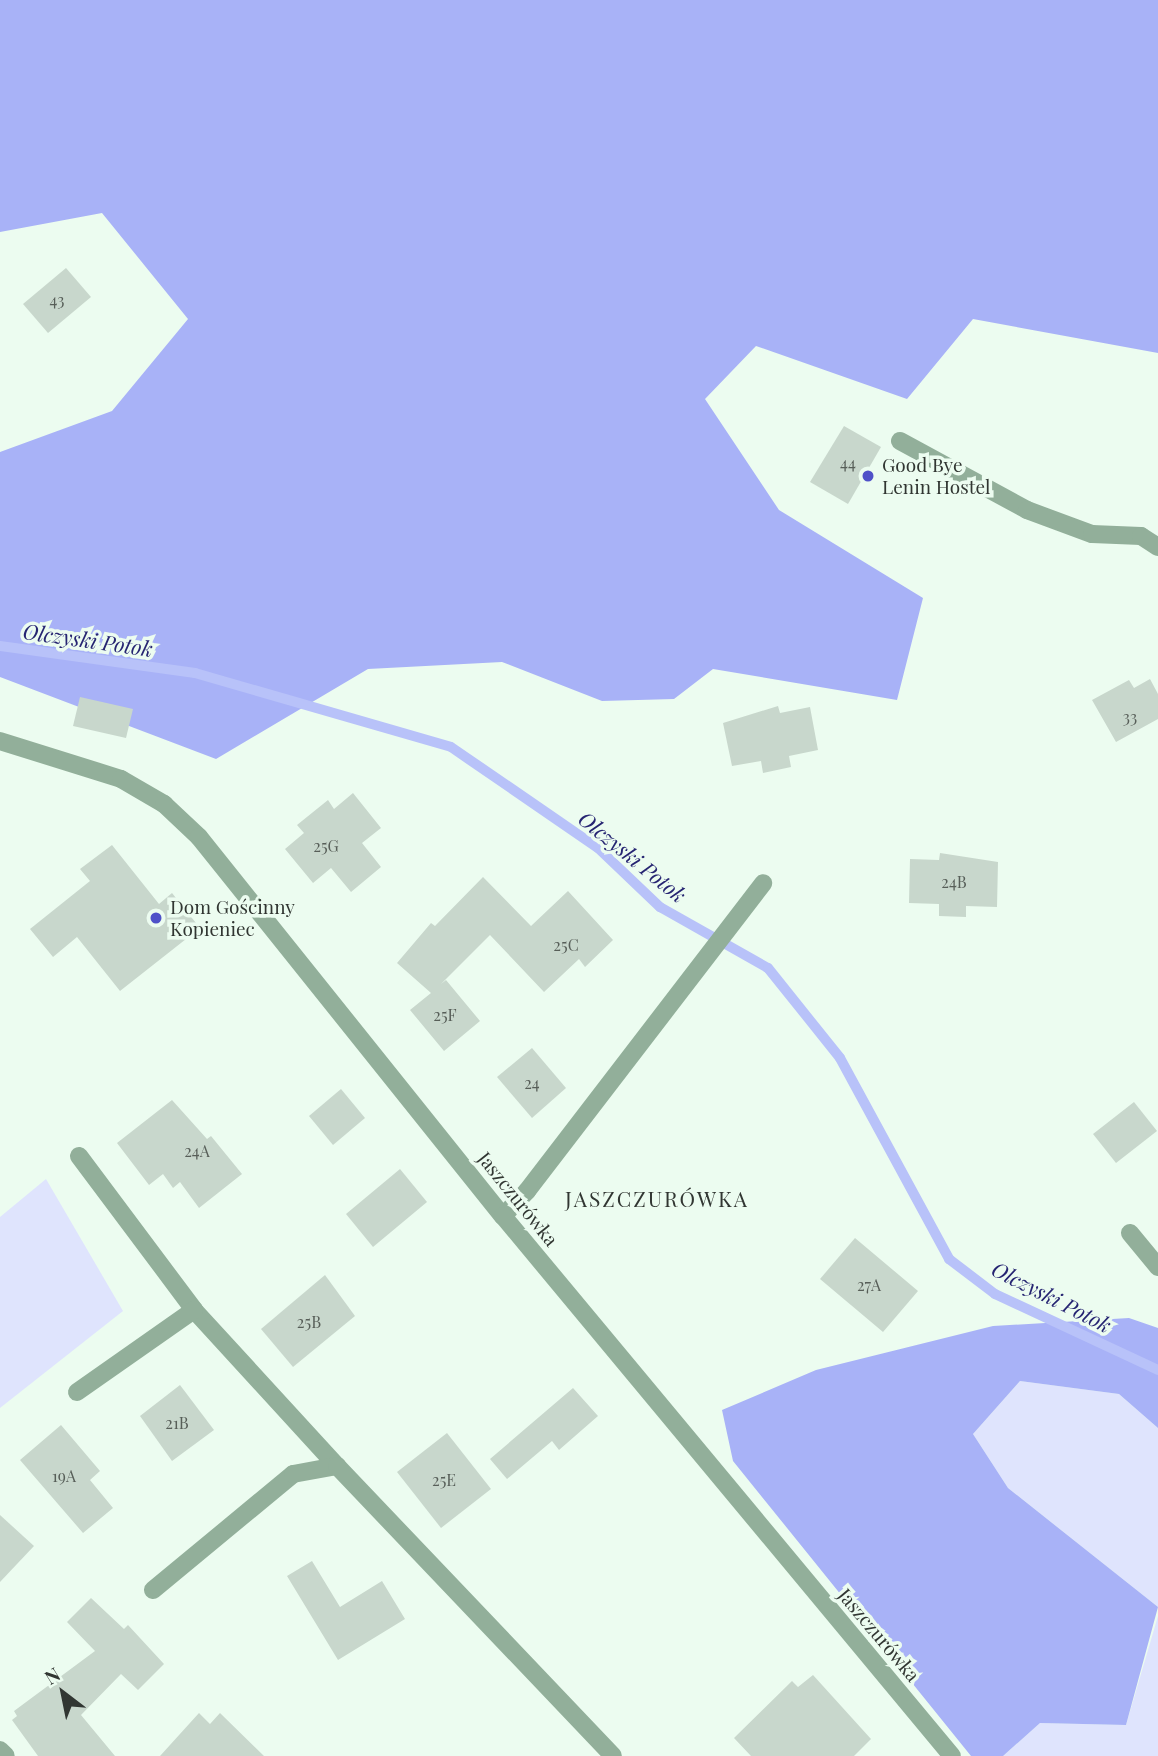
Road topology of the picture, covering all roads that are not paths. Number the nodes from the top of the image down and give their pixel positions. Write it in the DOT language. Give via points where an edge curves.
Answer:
graph roads {
  1 [pos="900,441"];
  2 [pos="1158,547"];
  3 [pos="0,741"];
  4 [pos="763,883"];
  5 [pos="79,1156"];
  6 [pos="503,1216"];
  7 [pos="1130,1233"];
  8 [pos="1158,1267"];
  9 [pos="194,1310"];
  10 [pos="77,1392"];
  11 [pos="337,1466"];
  12 [pos="153,1590"];
  13 [pos="0,1750"];
  14 [pos="6,1756"];
  15 [pos="613,1756"];
  16 [pos="952,1756"];
  1 -- 2 [label="street" via="1027,510 1092,534 1141,536"];
  3 -- 6 [label="street, Jaszczurówka" via="121,779 185,822"];
  4 -- 6 [label="street" via="527,1191"];
  5 -- 9 [label="street"];
  6 -- 16 [label="street, Jaszczurówka"];
  7 -- 8 [label="street"];
  9 -- 10 [label="street"];
  9 -- 11 [label="street"];
  11 -- 12 [label="street" via="293,1474"];
  11 -- 15 [label="street"];
  13 -- 14 [label="street"];
}
